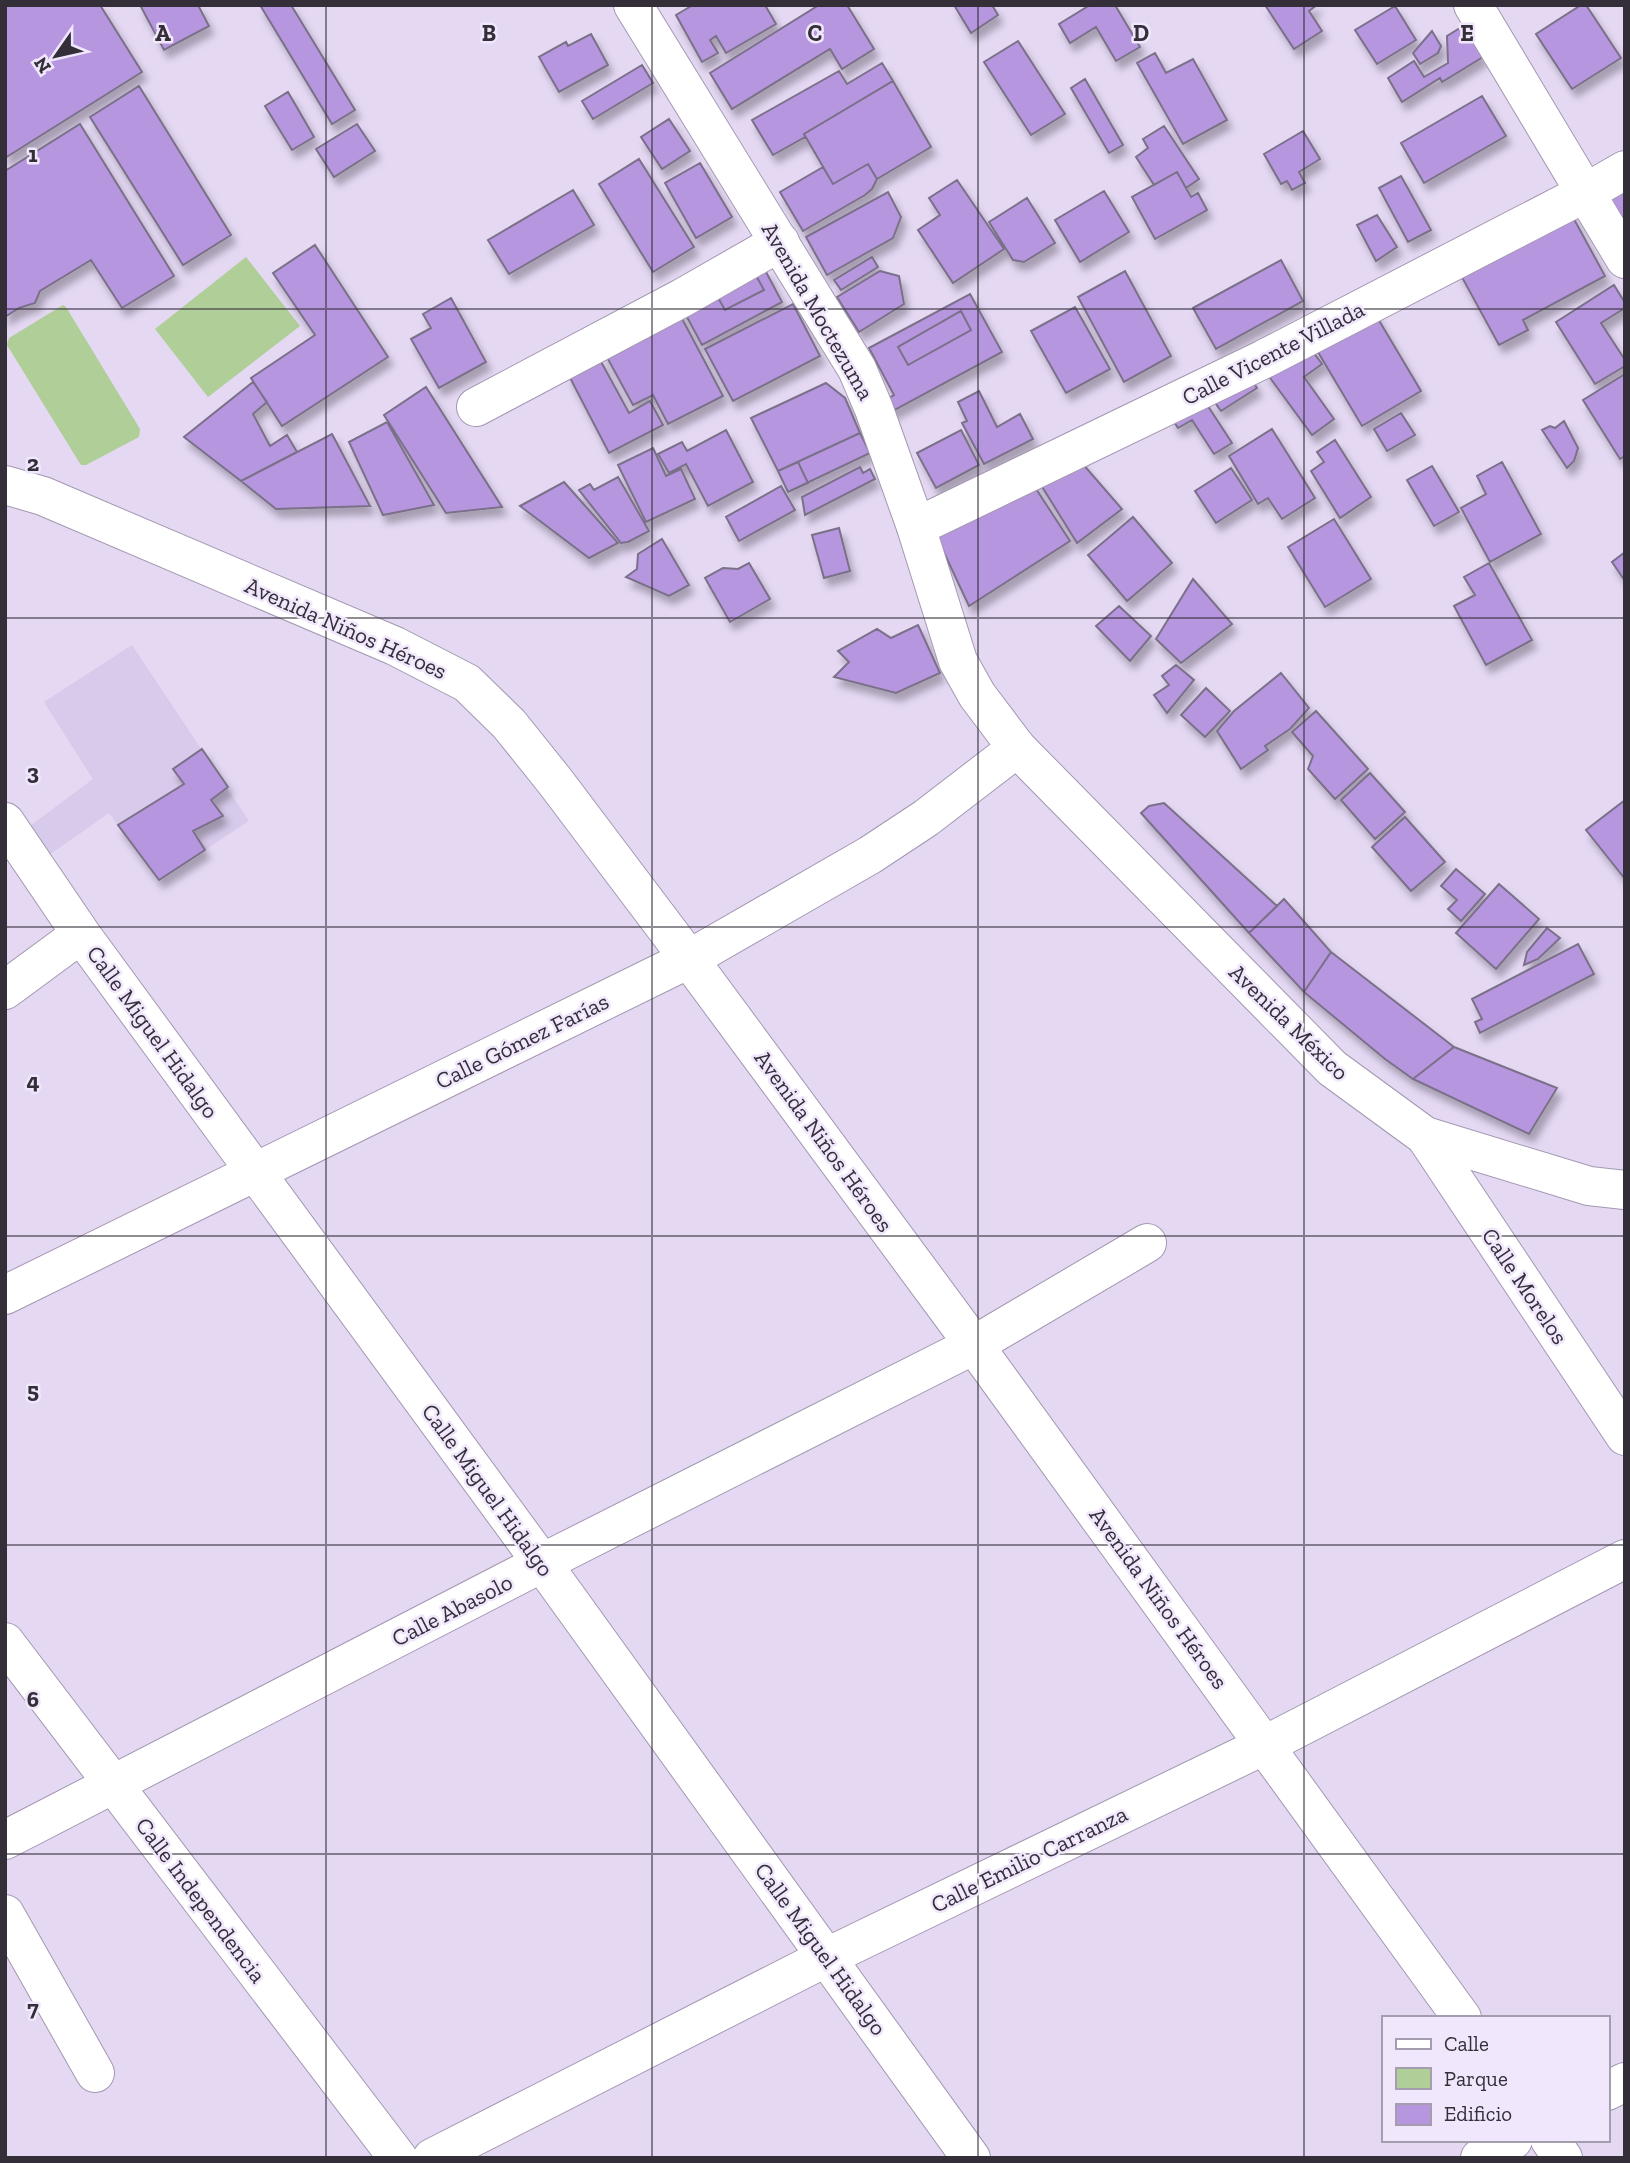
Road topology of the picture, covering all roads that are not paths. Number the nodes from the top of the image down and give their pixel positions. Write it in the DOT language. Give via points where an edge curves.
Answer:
graph roads {
  1 [pos="633,5"];
  2 [pos="1473,5"];
  3 [pos="1625,170"];
  4 [pos="1585,193"];
  5 [pos="780,242"];
  6 [pos="1625,259"];
  7 [pos="476,407"];
  8 [pos="5,485"];
  9 [pos="916,527"];
  10 [pos="1017,748"];
  11 [pos="5,822"];
  12 [pos="81,934"];
  13 [pos="689,959"];
  14 [pos="5,989"];
  15 [pos="1426,1136"];
  16 [pos="256,1173"];
  17 [pos="1625,1190"];
  18 [pos="1147,1243"];
  19 [pos="5,1295"];
  20 [pos="974,1345"];
  21 [pos="1625,1436"];
  22 [pos="1625,1559"];
  23 [pos="542,1563"];
  24 [pos="5,1642"];
  25 [pos="1265,1745"];
  26 [pos="114,1786"];
  27 [pos="5,1840"];
  28 [pos="5,1914"];
  29 [pos="827,1957"];
  30 [pos="1461,2016"];
  31 [pos="95,2073"];
  32 [pos="1625,2082"];
  33 [pos="1609,2090"];
  34 [pos="1509,2142"];
  35 [pos="1551,2142"];
  36 [pos="398,2158"];
  37 [pos="432,2158"];
  38 [pos="971,2158"];
  39 [pos="1480,2158"];
  40 [pos="1563,2158"];
  1 -- 5 [label="street, Avenida Moctezuma"];
  2 -- 4 [label="street"];
  3 -- 4 [label="street, Calle Vicente Villada"];
  4 -- 6 [label="street"];
  4 -- 9 [label="street, Calle Vicente Villada" via="1264,359"];
  5 -- 7 [label="street"];
  5 -- 9 [label="street, Avenida Moctezuma" via="857,369"];
  8 -- 13 [label="street, Avenida Niños Héroes" via="43,496 395,646 467,682 532,752"];
  9 -- 10 [label="street, Avenida Moctezuma" via="958,661"];
  10 -- 13 [label="street, Calle Gómez Farías" via="870,855"];
  10 -- 15 [label="street, Avenida México" via="1332,1069"];
  11 -- 12 [label="street, Calle Miguel Hidalgo"];
  12 -- 14 [label="street"];
  12 -- 16 [label="street, Calle Miguel Hidalgo"];
  13 -- 16 [label="street, Calle Gómez Farías"];
  13 -- 20 [label="street, Avenida Niños Héroes"];
  15 -- 17 [label="street, Avenida México" via="1589,1186"];
  15 -- 21 [label="street, Calle Morelos"];
  16 -- 19 [label="street, Calle Gómez Farías"];
  16 -- 23 [label="street, Calle Miguel Hidalgo"];
  18 -- 20 [label="street, Calle Abasolo"];
  20 -- 23 [label="street, Calle Abasolo"];
  20 -- 25 [label="street, Avenida Niños Héroes"];
  22 -- 25 [label="street, Calle Emilio Carranza"];
  23 -- 26 [label="street, Calle Abasolo"];
  23 -- 29 [label="street, Calle Miguel Hidalgo"];
  24 -- 26 [label="street, Calle Independencia"];
  25 -- 29 [label="street, Calle Emilio Carranza"];
  25 -- 30 [label="street, Avenida Niños Héroes"];
  26 -- 27 [label="street, Calle Abasolo"];
  26 -- 36 [label="street, Calle Independencia"];
  28 -- 31 [label="street"];
  29 -- 37 [label="street, Calle Emilio Carranza"];
  29 -- 38 [label="street, Calle Miguel Hidalgo"];
  32 -- 33 [label="street"];
  34 -- 39 [label="street"];
  35 -- 40 [label="street"];
}
